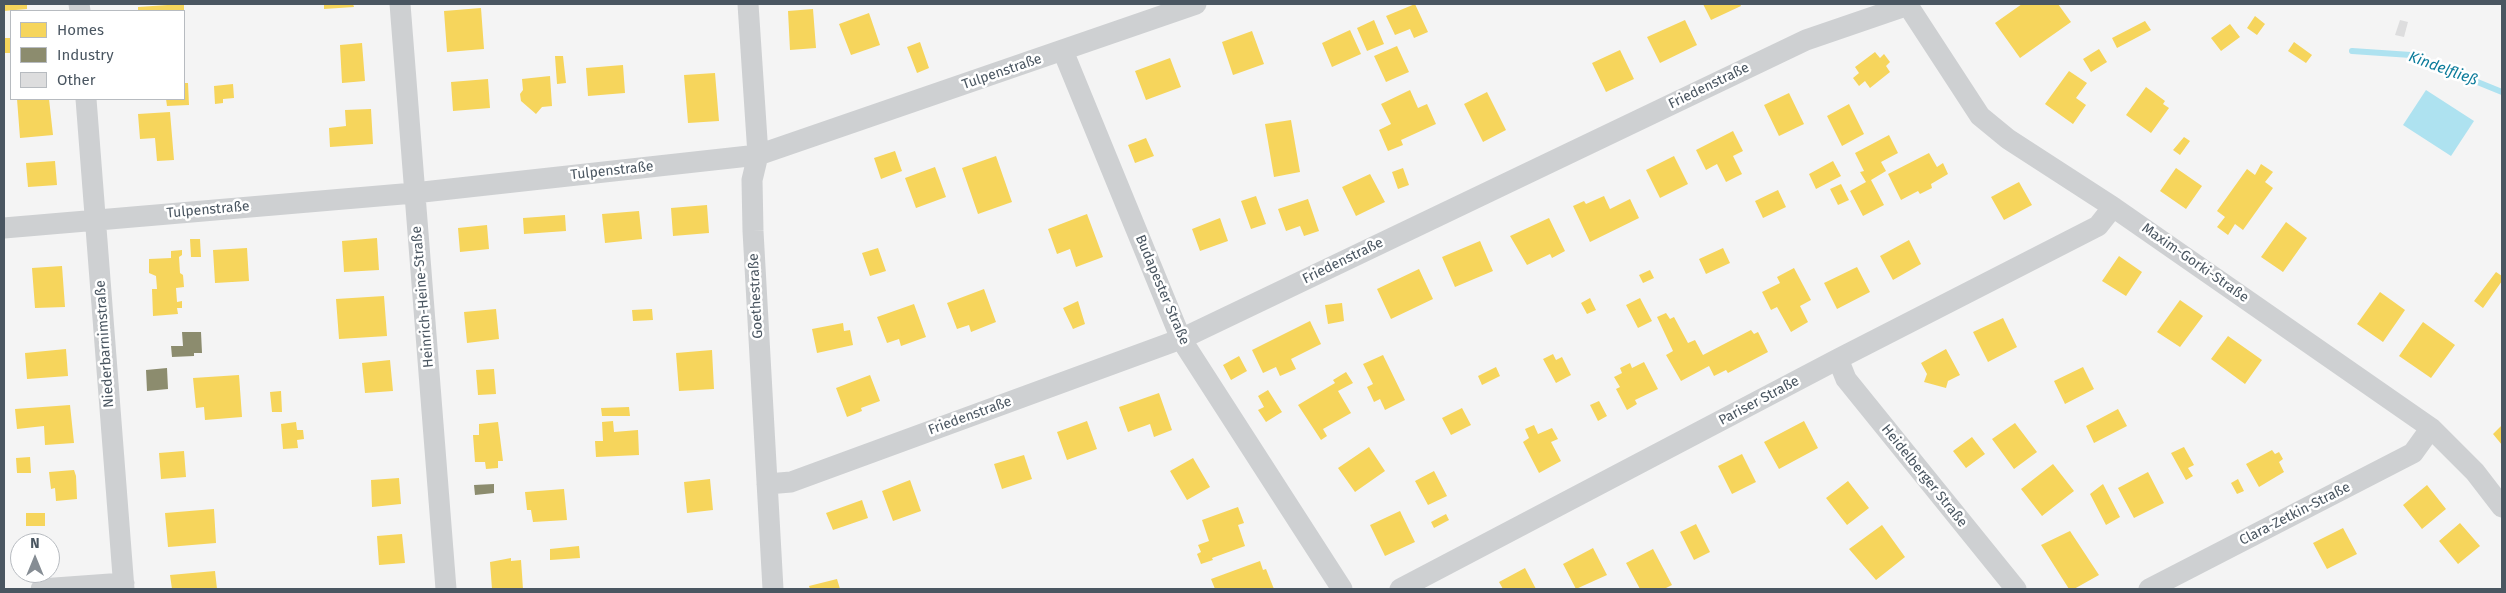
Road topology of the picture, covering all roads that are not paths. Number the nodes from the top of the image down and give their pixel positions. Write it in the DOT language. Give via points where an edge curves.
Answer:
graph roads {
  1 [pos="400,4"];
  2 [pos="748,4"];
  3 [pos="1196,4"];
  4 [pos="1907,4"];
  5 [pos="1063,51"];
  6 [pos="86,100"];
  7 [pos="758,155"];
  8 [pos="414,194"];
  9 [pos="2113,206"];
  10 [pos="96,219"];
  11 [pos="4,228"];
  12 [pos="1181,339"];
  13 [pos="1838,359"];
  14 [pos="2431,428"];
  15 [pos="767,484"];
  16 [pos="2502,507"];
  17 [pos="124,586"];
  18 [pos="41,589"];
  19 [pos="446,589"];
  20 [pos="773,589"];
  21 [pos="1342,589"];
  22 [pos="1400,589"];
  23 [pos="2016,589"];
  24 [pos="2149,589"];
  1 -- 8 [label="street, Heinrich-Heine-Straße"];
  2 -- 7 [label="street, Goethestraße"];
  3 -- 5 [label="street, Tulpenstraße"];
  4 -- 9 [label="street, Maxim-Gorki-Straße" via="1980,116 2008,139"];
  4 -- 12 [label="street, Friedenstraße" via="1806,40"];
  5 -- 7 [label="street, Tulpenstraße"];
  5 -- 12 [label="street, Budapester Straße"];
  6 -- 10 [label="street, Niederbarnimstraße"];
  7 -- 8 [label="street, Tulpenstraße"];
  7 -- 15 [label="street, Goethestraße" via="752,180 753,231"];
  8 -- 10 [label="street, Tulpenstraße"];
  8 -- 19 [label="street, Heinrich-Heine-Straße"];
  9 -- 13 [label="street, Pariser Straße" via="2098,226"];
  9 -- 14 [label="street, Maxim-Gorki-Straße"];
  10 -- 11 [label="street, Tulpenstraße"];
  10 -- 17 [label="street, Niederbarnimstraße"];
  12 -- 15 [label="street, Friedenstraße" via="791,482"];
  12 -- 21 [label="street, Budapester Straße"];
  13 -- 22 [label="street, Pariser Straße"];
  13 -- 23 [label="street, Heidelberger Straße" via="1846,379"];
  14 -- 16 [label="street, Maxim-Gorki-Straße" via="2475,472"];
  14 -- 24 [label="street, Clara-Zetkin-Straße" via="2413,452"];
  15 -- 20 [label="street, Goethestraße"];
  17 -- 18 [label="street"];
}
